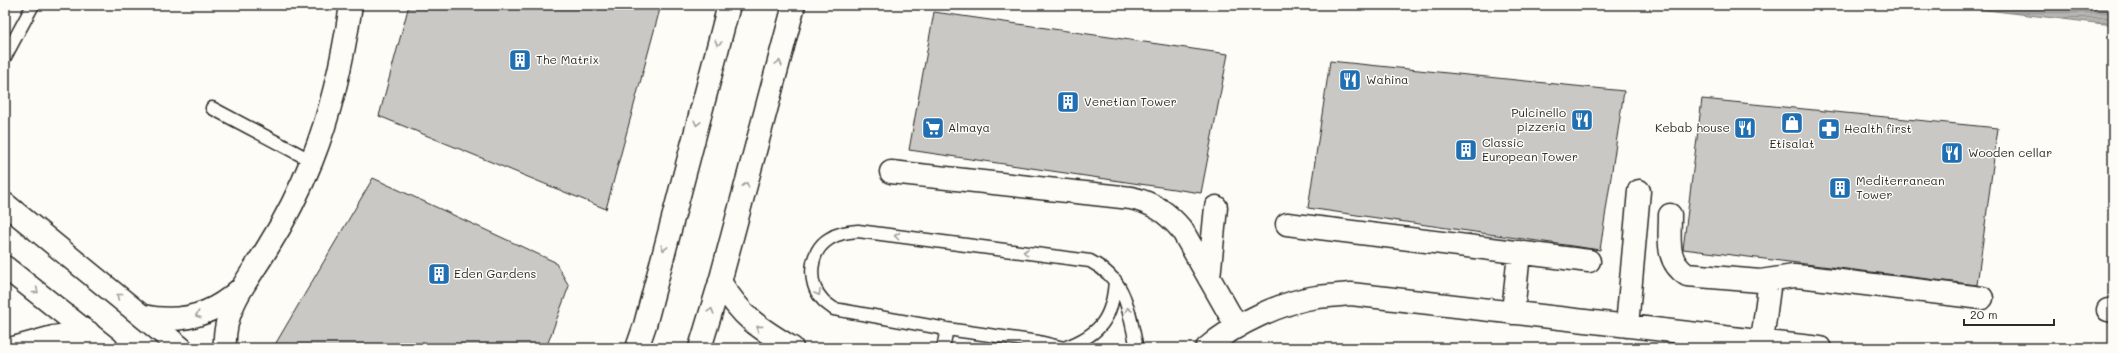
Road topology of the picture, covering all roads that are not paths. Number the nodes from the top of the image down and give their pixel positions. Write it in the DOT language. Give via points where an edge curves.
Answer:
graph roads {
  1 [pos="32,5"];
  2 [pos="351,5"];
  3 [pos="728,5"];
  4 [pos="794,5"];
  5 [pos="5,57"];
  6 [pos="212,108"];
  7 [pos="312,161"];
  8 [pos="891,172"];
  9 [pos="1638,191"];
  10 [pos="5,204"];
  11 [pos="1216,207"];
  12 [pos="1670,215"];
  13 [pos="1287,224"];
  14 [pos="1519,252"];
  15 [pos="1589,261"];
  16 [pos="5,267"];
  17 [pos="1210,278"];
  18 [pos="1115,279"];
  19 [pos="1770,280"];
  20 [pos="720,282"];
  21 [pos="242,287"];
  22 [pos="1982,298"];
  23 [pos="1512,313"];
  24 [pos="143,316"];
  25 [pos="1627,326"];
  26 [pos="1237,327"];
  27 [pos="947,329"];
  28 [pos="88,332"];
  29 [pos="1762,341"];
  30 [pos="14,348"];
  31 [pos="107,348"];
  32 [pos="182,348"];
  33 [pos="225,348"];
  34 [pos="637,348"];
  35 [pos="700,348"];
  36 [pos="792,348"];
  37 [pos="943,348"];
  38 [pos="1064,348"];
  39 [pos="1136,348"];
  40 [pos="1207,348"];
  41 [pos="1820,348"];
  1 -- 5 [label="lane"];
  2 -- 7 [label="street" via="331,107"];
  3 -- 34 [label="street, one-way"];
  20 -- 4 [label="street, one-way"];
  6 -- 7 [label="lane"];
  7 -- 21 [label="street" via="292,205"];
  8 -- 17 [label="street" via="1146,201 1160,208 1182,230"];
  9 -- 25 [label="street"];
  24 -- 10 [label="street, one-way"];
  11 -- 17 [label="street"];
  12 -- 19 [label="street" via="1670,254 1679,270 1696,277 1760,282"];
  13 -- 14 [label="street"];
  14 -- 15 [label="street"];
  14 -- 23 [label="street"];
  16 -- 28 [label="street, one-way"];
  17 -- 26 [label="street"];
  18 -- 27 [label="lane, one-way" via="1105,269 1090,261 858,231 841,233 827,240 817,253 812,268 813,285 821,299 834,309"];
  18 -- 38 [label="lane" via="1114,298 1108,316 1097,331 1082,342"];
  39 -- 18 [label="lane, one-way" via="1125,298"];
  19 -- 22 [label="street" via="1794,276 1807,277"];
  19 -- 29 [label="street"];
  35 -- 20 [label="street, one-way"];
  36 -- 20 [label="street, one-way" via="756,327 738,308"];
  21 -- 24 [label="street, one-way" via="213,310 196,316 179,320 160,320"];
  21 -- 33 [label="street" via="227,321"];
  23 -- 25 [label="street"];
  23 -- 26 [label="street" via="1351,294 1316,297 1283,306"];
  24 -- 32 [label="street"];
  25 -- 29 [label="street"];
  26 -- 40 [label="street"];
  27 -- 37 [label="lane"];
  27 -- 38 [label="lane"];
  28 -- 30 [label="street" via="53,337"];
  28 -- 31 [label="street"];
  29 -- 41 [label="street"];
}
